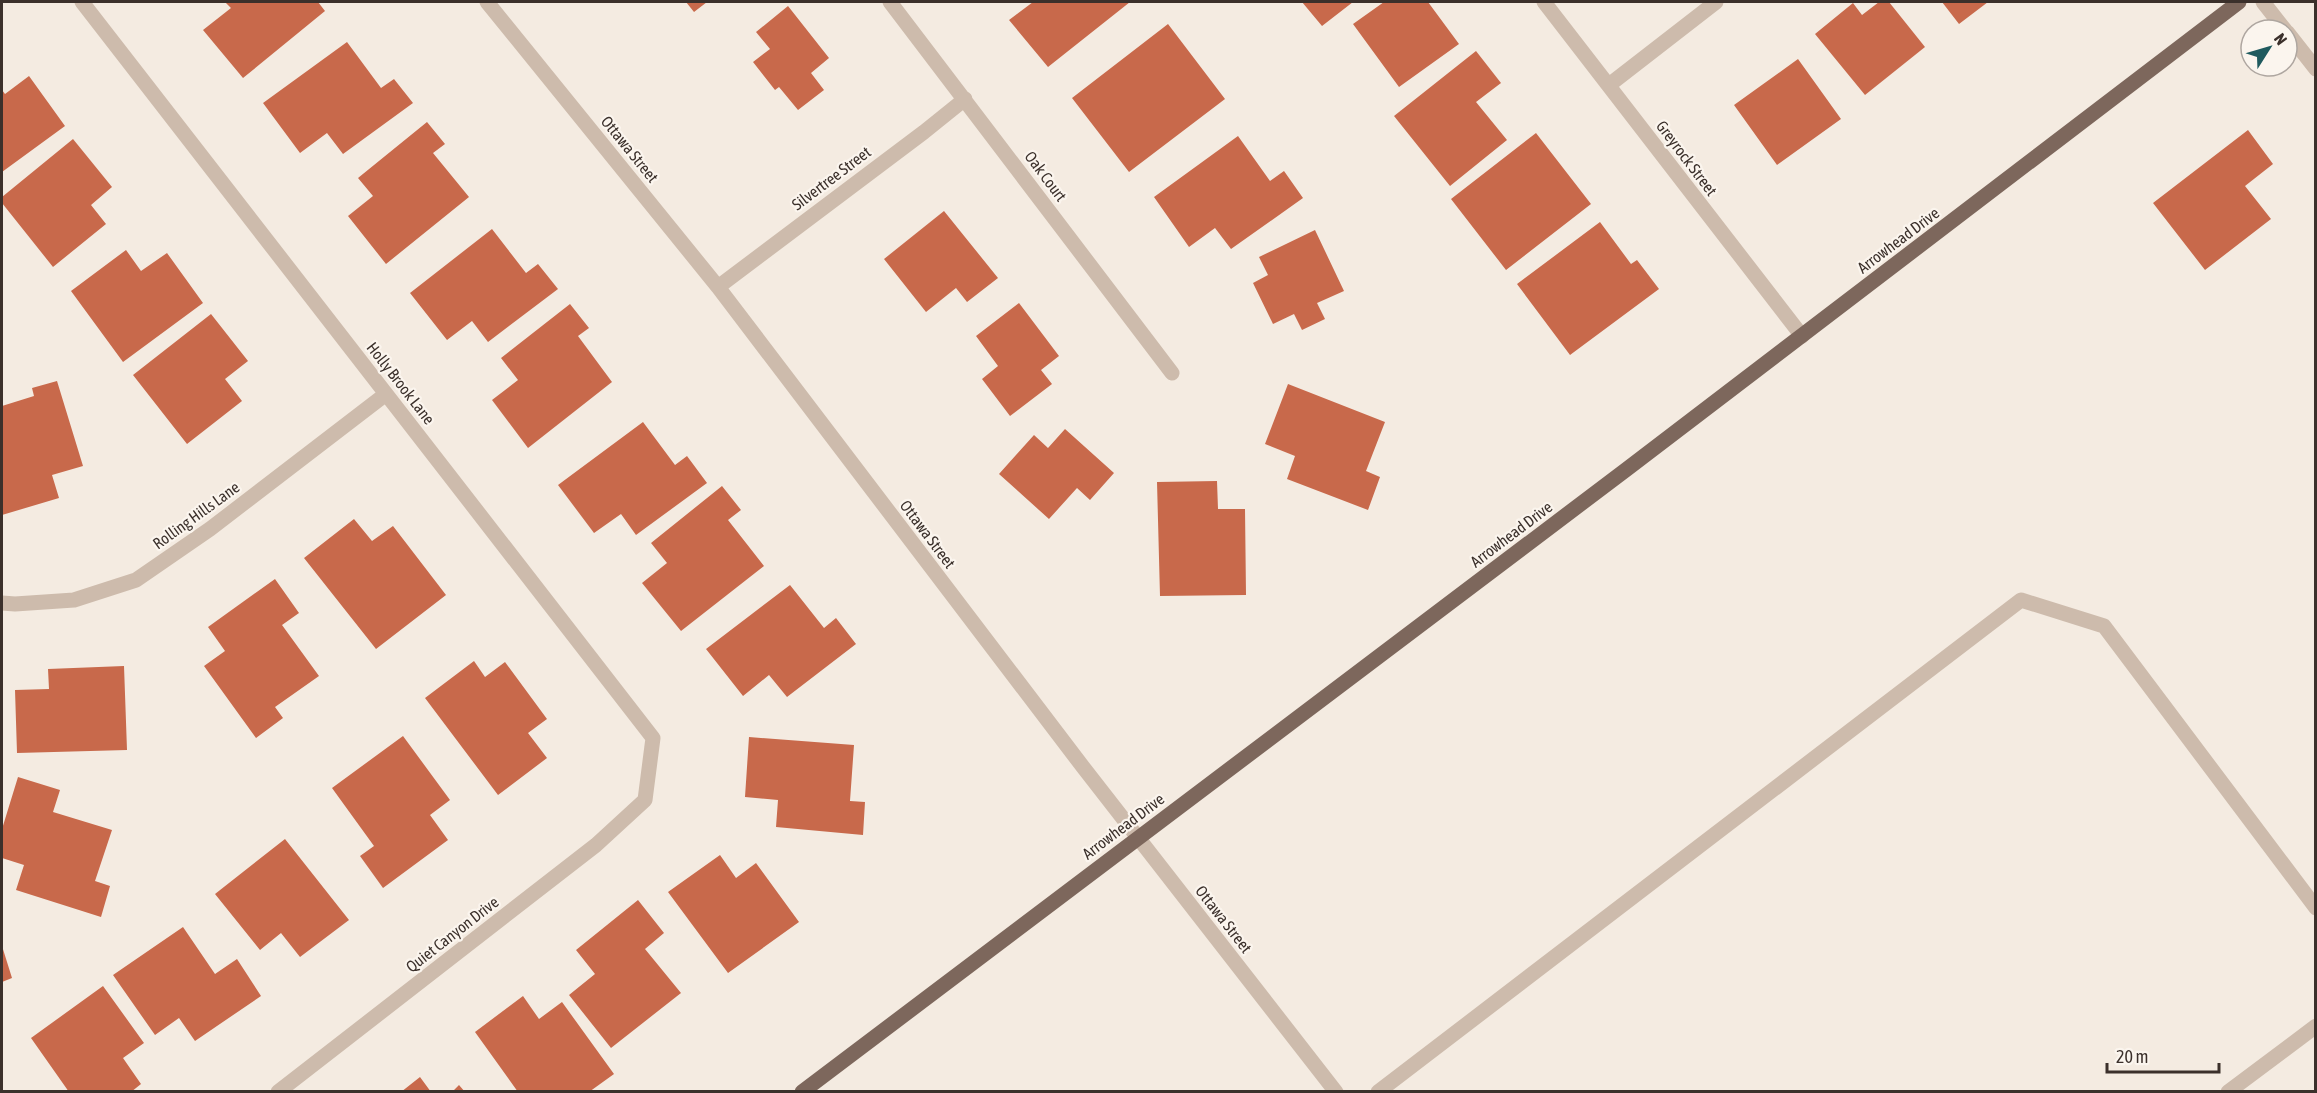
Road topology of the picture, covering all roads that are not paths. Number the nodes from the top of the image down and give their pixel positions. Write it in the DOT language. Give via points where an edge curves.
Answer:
graph roads {
  1 [pos="82,2"];
  2 [pos="487,2"];
  3 [pos="890,2"];
  4 [pos="1544,2"];
  5 [pos="1716,2"];
  6 [pos="2239,2"];
  7 [pos="2263,2"];
  8 [pos="2276,18"];
  9 [pos="2299,47"];
  10 [pos="2316,69"];
  11 [pos="1609,85"];
  12 [pos="965,99"];
  13 [pos="718,287"];
  14 [pos="1802,336"];
  15 [pos="1172,373"];
  16 [pos="386,394"];
  17 [pos="2,603"];
  18 [pos="645,800"];
  19 [pos="1138,838"];
  20 [pos="2316,908"];
  21 [pos="2316,1026"];
  22 [pos="278,1092"];
  23 [pos="802,1092"];
  24 [pos="1336,1092"];
  25 [pos="1378,1092"];
  26 [pos="2228,1092"];
  1 -- 16 [label="street, Holly Brook Lane"];
  2 -- 13 [label="street, Ottawa Street"];
  3 -- 12 [label="street, Oak Court"];
  4 -- 11 [label="street, Greyrock Street"];
  5 -- 11 [label="street"];
  6 -- 14 [label="main road, Arrowhead Drive"];
  7 -- 8 [label="street"];
  9 -- 10 [label="street"];
  11 -- 14 [label="street, Greyrock Street"];
  12 -- 13 [label="street, Silvertree Street"];
  12 -- 15 [label="street, Oak Court"];
  13 -- 19 [label="street, Ottawa Street"];
  14 -- 19 [label="main road, Arrowhead Drive"];
  16 -- 17 [label="street, Rolling Hills Lane" via="210,529 136,580 74,600"];
  16 -- 18 [label="street, Holly Brook Lane" via="653,738"];
  18 -- 22 [label="street, Quiet Canyon Drive" via="596,845"];
  19 -- 23 [label="main road, Arrowhead Drive"];
  19 -- 24 [label="street, Ottawa Street"];
  20 -- 25 [label="street" via="2104,626 2021,600"];
  21 -- 26 [label="street"];
}
